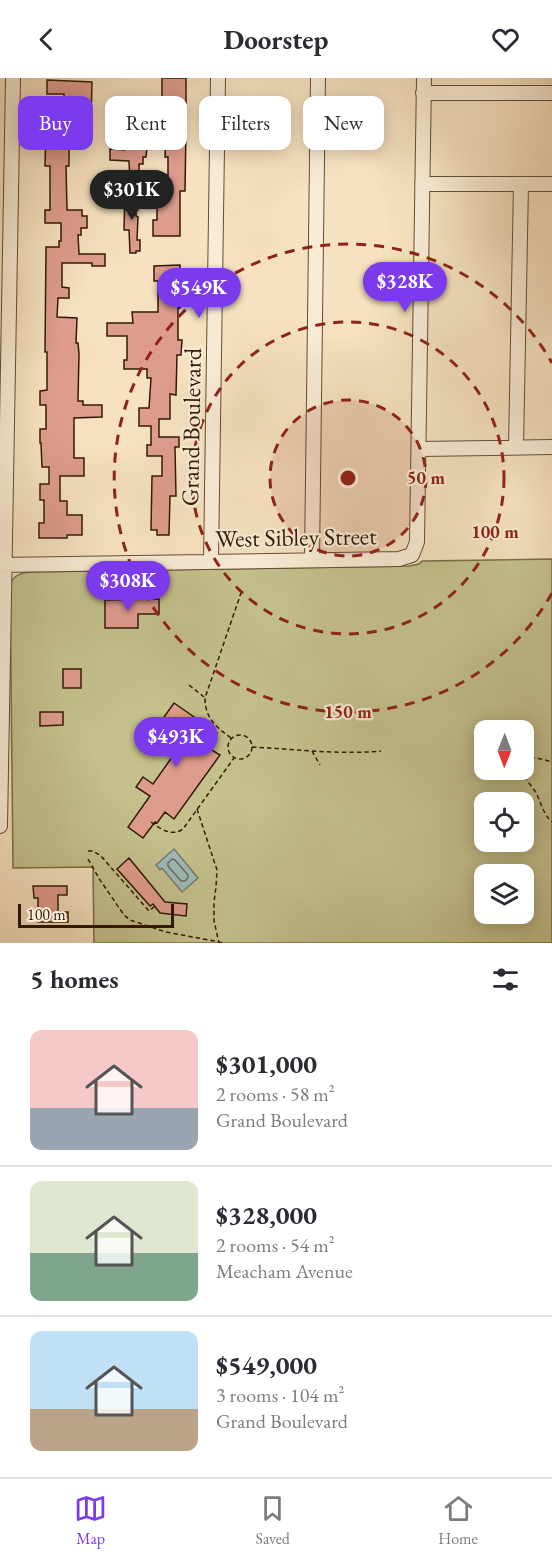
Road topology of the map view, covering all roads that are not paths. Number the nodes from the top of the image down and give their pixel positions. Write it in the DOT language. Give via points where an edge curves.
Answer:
graph roads {
  1 [pos="13,78"];
  2 [pos="219,78"];
  3 [pos="318,78"];
  4 [pos="424,78"];
  5 [pos="535,78"];
  6 [pos="423,93"];
  7 [pos="534,93"];
  8 [pos="552,93"];
  9 [pos="422,184"];
  10 [pos="521,184"];
  11 [pos="552,184"];
  12 [pos="4,343"];
  13 [pos="516,447"];
  14 [pos="552,447"];
  15 [pos="419,449"];
  16 [pos="312,560"];
  17 [pos="211,561"];
  18 [pos="2,565"];
  19 [pos="0,811"];
  20 [pos="0,826"];
  1 -- 12 [label="street"];
  2 -- 17 [label="street, Grand Boulevard"];
  3 -- 16 [label="street"];
  4 -- 6 [label="street"];
  5 -- 7 [label="street"];
  6 -- 7 [label="street"];
  6 -- 9 [label="street"];
  7 -- 8 [label="street"];
  9 -- 10 [label="street"];
  9 -- 15 [label="street"];
  10 -- 11 [label="street"];
  10 -- 13 [label="street"];
  12 -- 18 [label="street"];
  13 -- 14 [label="street"];
  13 -- 15 [label="street"];
  15 -- 16 [label="street, West Sibley Street" via="417,542 412,555"];
  16 -- 17 [label="street, West Sibley Street"];
  17 -- 18 [label="street, West Sibley Street"];
  18 -- 19 [label="street"];
  19 -- 20 [label="street"];
}
